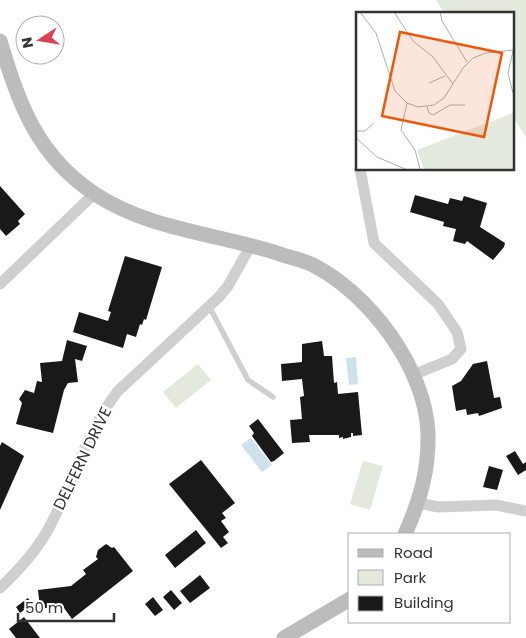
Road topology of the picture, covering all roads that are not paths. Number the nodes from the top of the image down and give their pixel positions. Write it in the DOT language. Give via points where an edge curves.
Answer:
graph roads {
  1 [pos="0,41"];
  2 [pos="360,170"];
  3 [pos="94,194"];
  4 [pos="251,245"];
  5 [pos="0,284"];
  6 [pos="209,306"];
  7 [pos="413,376"];
  8 [pos="273,397"];
  9 [pos="419,503"];
  10 [pos="526,511"];
  11 [pos="404,533"];
  12 [pos="0,588"];
  13 [pos="348,600"];
  14 [pos="284,638"];
  1 -- 3 [label="main road" via="16,96 28,122 62,166"];
  2 -- 7 [label="street" via="374,243 438,304 457,332 461,349 452,359"];
  3 -- 4 [label="main road" via="135,215"];
  3 -- 5 [label="street"];
  4 -- 6 [label="street, DELFERN DRIVE" via="228,286"];
  4 -- 7 [label="main road" via="312,265 342,285 372,312 390,334"];
  6 -- 8 [label="lane" via="248,380"];
  6 -- 12 [label="street, DELFERN DRIVE" via="108,404 76,464 49,528 36,548"];
  7 -- 9 [label="main road" via="428,432 426,470"];
  9 -- 10 [label="street" via="438,507 496,505"];
  9 -- 11 [label="main road"];
  13 -- 14 [label="main road"];
}
